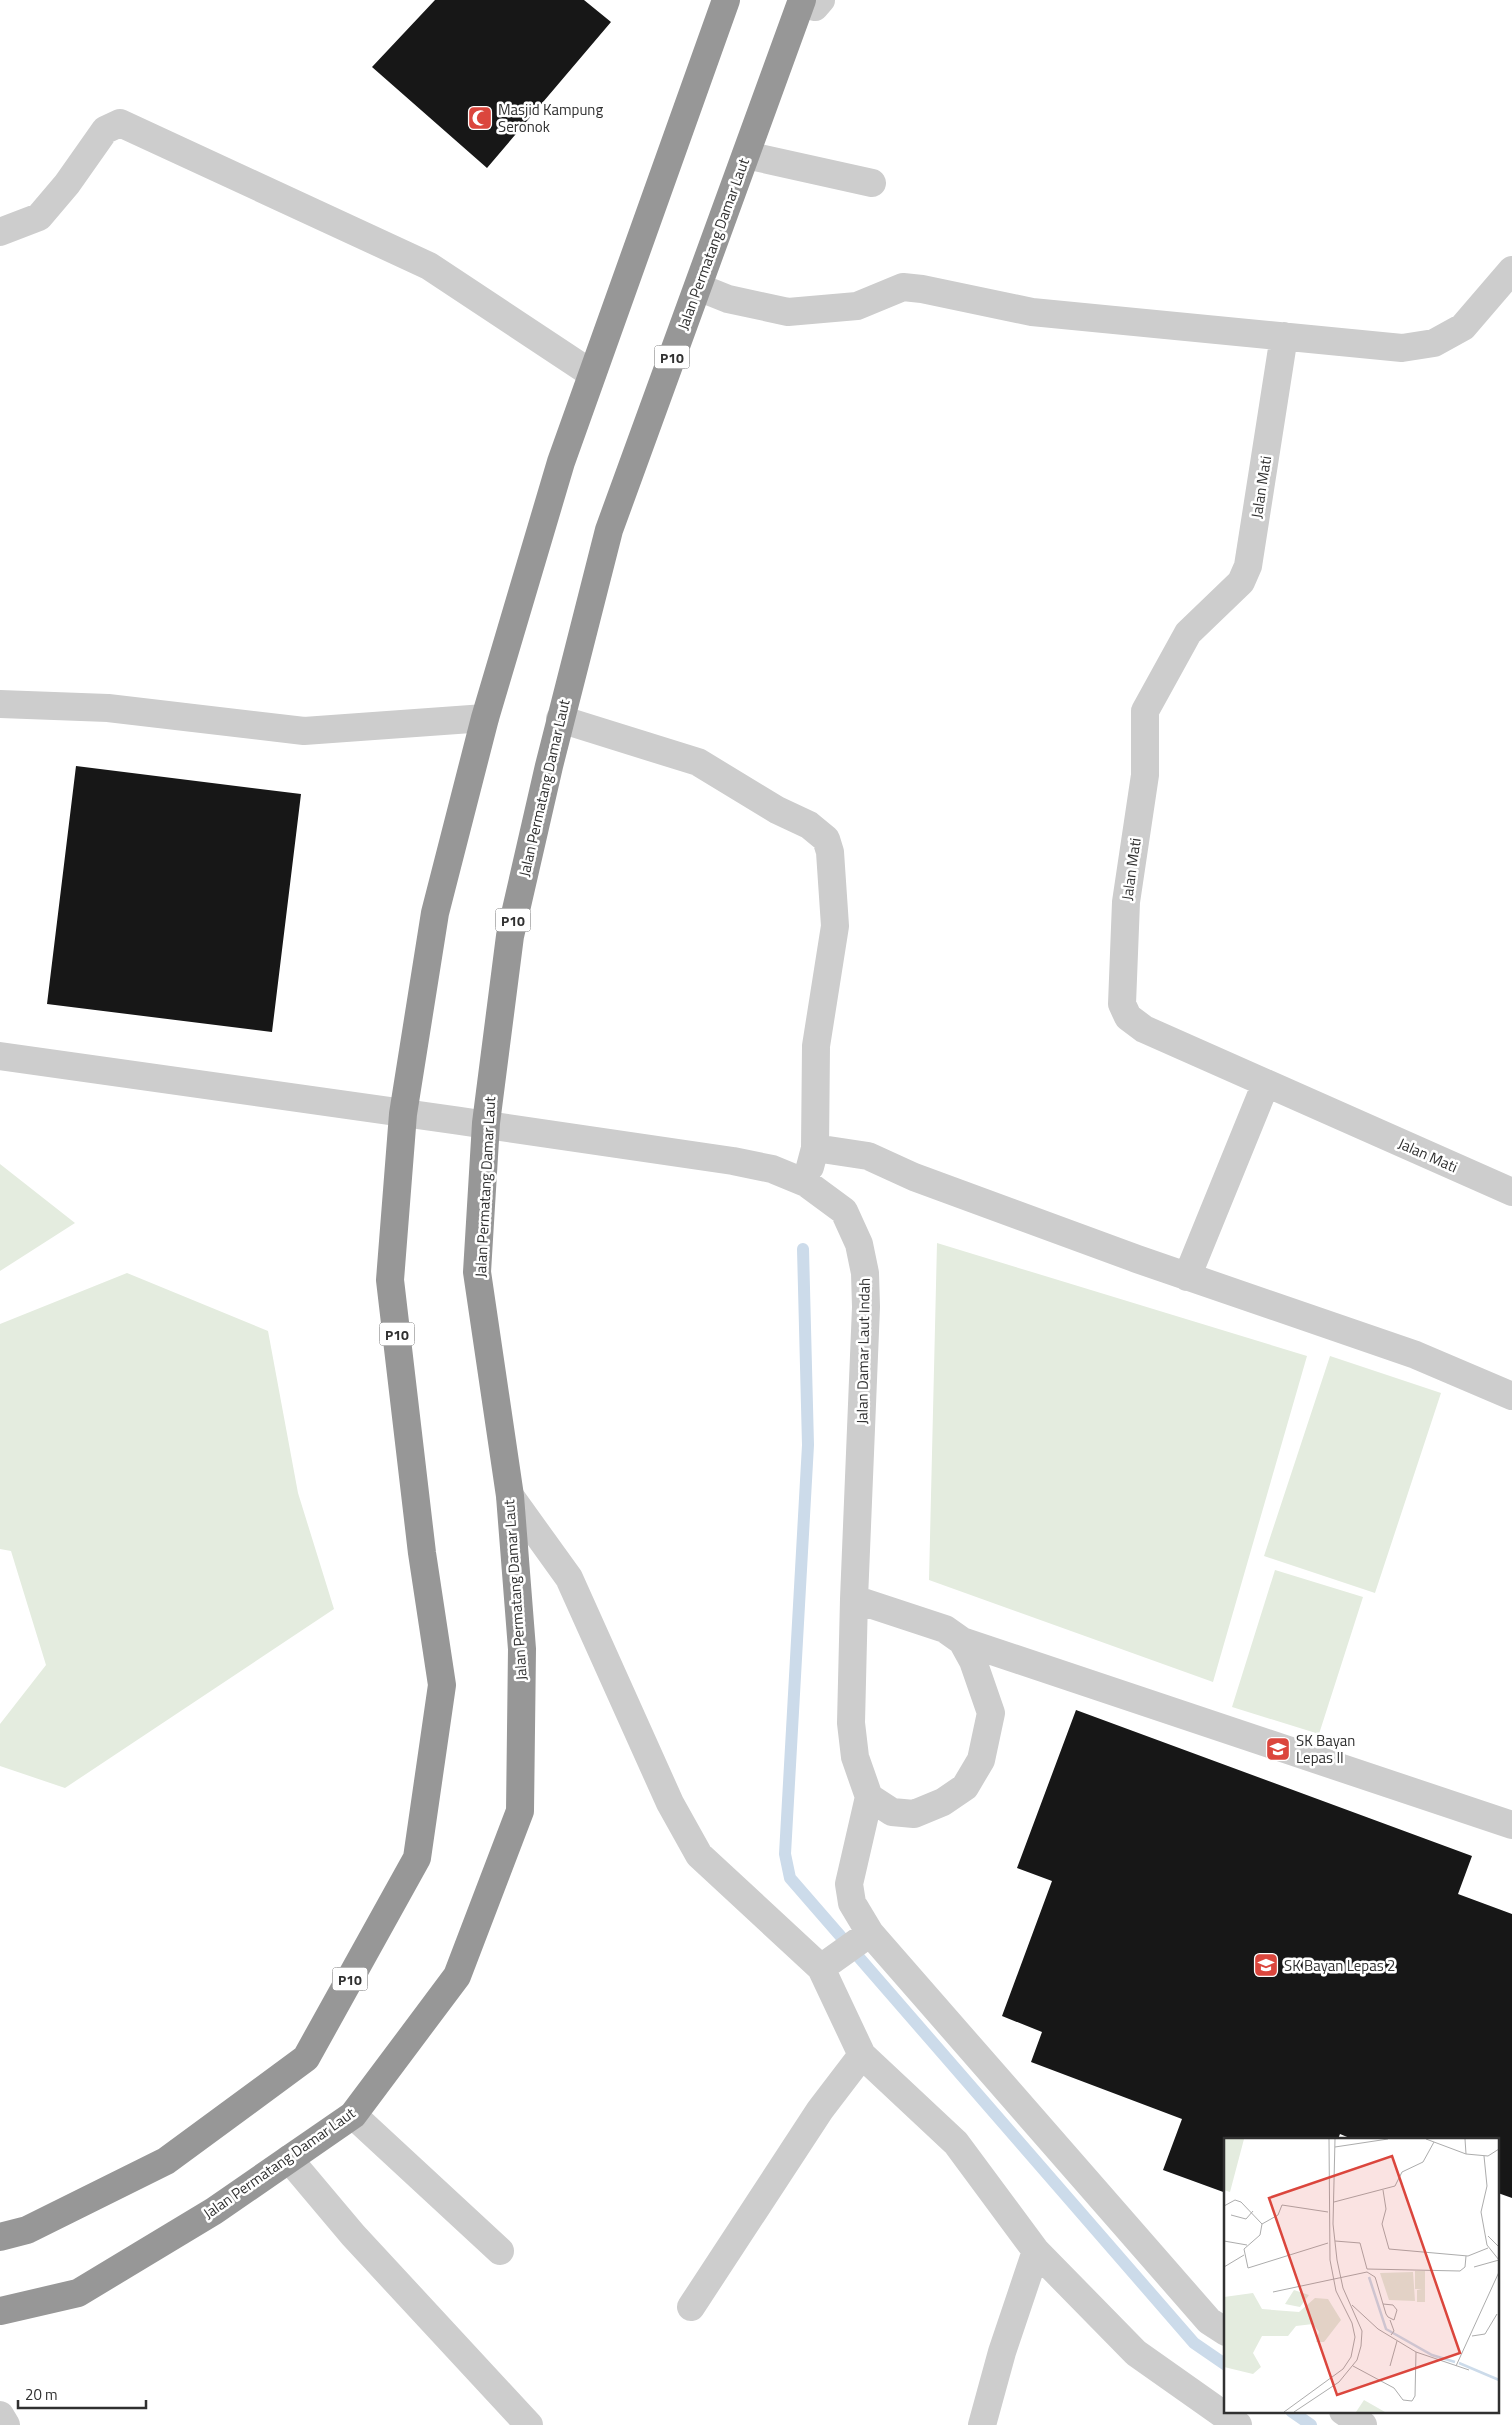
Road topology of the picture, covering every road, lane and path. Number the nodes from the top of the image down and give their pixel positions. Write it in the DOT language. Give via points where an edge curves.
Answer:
graph roads {
  1 [pos="726,0"];
  2 [pos="808,1"];
  3 [pos="746,155"];
  4 [pos="872,183"];
  5 [pos="0,232"];
  6 [pos="1512,270"];
  7 [pos="698,287"];
  8 [pos="1284,336"];
  9 [pos="592,374"];
  10 [pos="0,704"];
  11 [pos="485,718"];
  12 [pos="560,719"];
  13 [pos="0,1056"];
  14 [pos="1266,1083"];
  15 [pos="403,1114"];
  16 [pos="486,1124"];
  17 [pos="814,1148"];
  18 [pos="806,1183"];
  19 [pos="1512,1192"];
  20 [pos="1187,1277"];
  21 [pos="1512,1396"];
  22 [pos="510,1496"];
  23 [pos="854,1599"];
  24 [pos="962,1641"];
  25 [pos="869,1797"];
  26 [pos="1512,1825"];
  27 [pos="864,1938"];
  28 [pos="828,1963"];
  29 [pos="862,2055"];
  30 [pos="353,2115"];
  31 [pos="289,2159"];
  32 [pos="0,2237"];
  33 [pos="500,2251"];
  34 [pos="1036,2251"];
  35 [pos="691,2307"];
  36 [pos="0,2311"];
  37 [pos="1224,2331"];
  38 [pos="1344,2412"];
  39 [pos="0,2416"];
  40 [pos="6,2425"];
  41 [pos="529,2425"];
  42 [pos="982,2425"];
  43 [pos="1238,2425"];
  44 [pos="1363,2425"];
  1 -- 9 [label="highway, P10"];
  2 -- 3 [label="highway, Jalan Permatang Damar Laut / P10"];
  3 -- 4 [label="street"];
  3 -- 7 [label="highway, Jalan Permatang Damar Laut / P10"];
  5 -- 9 [label="street" via="39,217 105,130 120,123 429,266"];
  6 -- 8 [label="street" via="1463,327 1434,343 1402,348"];
  7 -- 8 [label="street" via="728,299 788,312 857,306 903,287 1032,312"];
  7 -- 12 [label="highway, Jalan Permatang Damar Laut / P10" via="609,530"];
  8 -- 14 [label="street, Jalan Mati" via="1248,566 1241,582 1188,633 1145,711 1145,776 1126,902 1122,1004 1128,1018 1144,1029"];
  9 -- 11 [label="highway, P10" via="561,462"];
  10 -- 11 [label="street" via="108,708 304,732"];
  11 -- 15 [label="highway, P10" via="435,913"];
  12 -- 16 [label="highway, Jalan Permatang Damar Laut / P10" via="510,936"];
  12 -- 17 [label="street" via="698,762 777,810 809,825 826,839 830,852 835,926 816,1046"];
  13 -- 15 [label="street, Jalan Damar Laut Indah"];
  14 -- 19 [label="street, Jalan Mati"];
  14 -- 20 [label="street"];
  15 -- 16 [label="street, Jalan Damar Laut Indah"];
  15 -- 32 [label="highway, P10" via="390,1280 422,1553 442,1685 417,1858 306,2058 166,2161 27,2230"];
  16 -- 18 [label="street, Jalan Damar Laut Indah" via="733,1160 772,1169"];
  16 -- 22 [label="highway, Jalan Permatang Damar Laut / P10" via="477,1272"];
  17 -- 18 [label="street"];
  17 -- 20 [label="street" via="868,1156 914,1177"];
  18 -- 23 [label="street, Jalan Damar Laut Indah" via="844,1211 859,1244 864,1273 866,1308"];
  20 -- 21 [label="street" via="1416,1355"];
  22 -- 28 [label="street" via="569,1578 670,1803 699,1855"];
  22 -- 30 [label="highway, Jalan Permatang Damar Laut / P10" via="522,1649 520,1811 457,1976"];
  23 -- 24 [label="street" via="945,1628"];
  23 -- 25 [label="street, Jalan Damar Laut Indah" via="851,1723 855,1757"];
  24 -- 25 [label="street" via="973,1661 991,1712 980,1760 965,1786 943,1802 914,1814 892,1812"];
  24 -- 26 [label="street"];
  25 -- 27 [label="street" via="849,1884"];
  27 -- 28 [label="street"];
  27 -- 37 [label="street" via="1210,2321"];
  28 -- 29 [label="street"];
  29 -- 34 [label="street" via="956,2143"];
  29 -- 35 [label="street" via="820,2110"];
  30 -- 31 [label="highway, Jalan Permatang Damar Laut / P10"];
  30 -- 33 [label="street"];
  31 -- 36 [label="highway, Jalan Permatang Damar Laut / P10" via="214,2211 78,2293"];
  31 -- 41 [label="street" via="353,2235"];
  34 -- 42 [label="street" via="1002,2352"];
  34 -- 43 [label="street" via="1136,2353"];
  38 -- 44 [label="street"];
  39 -- 40 [label="street"];
}
